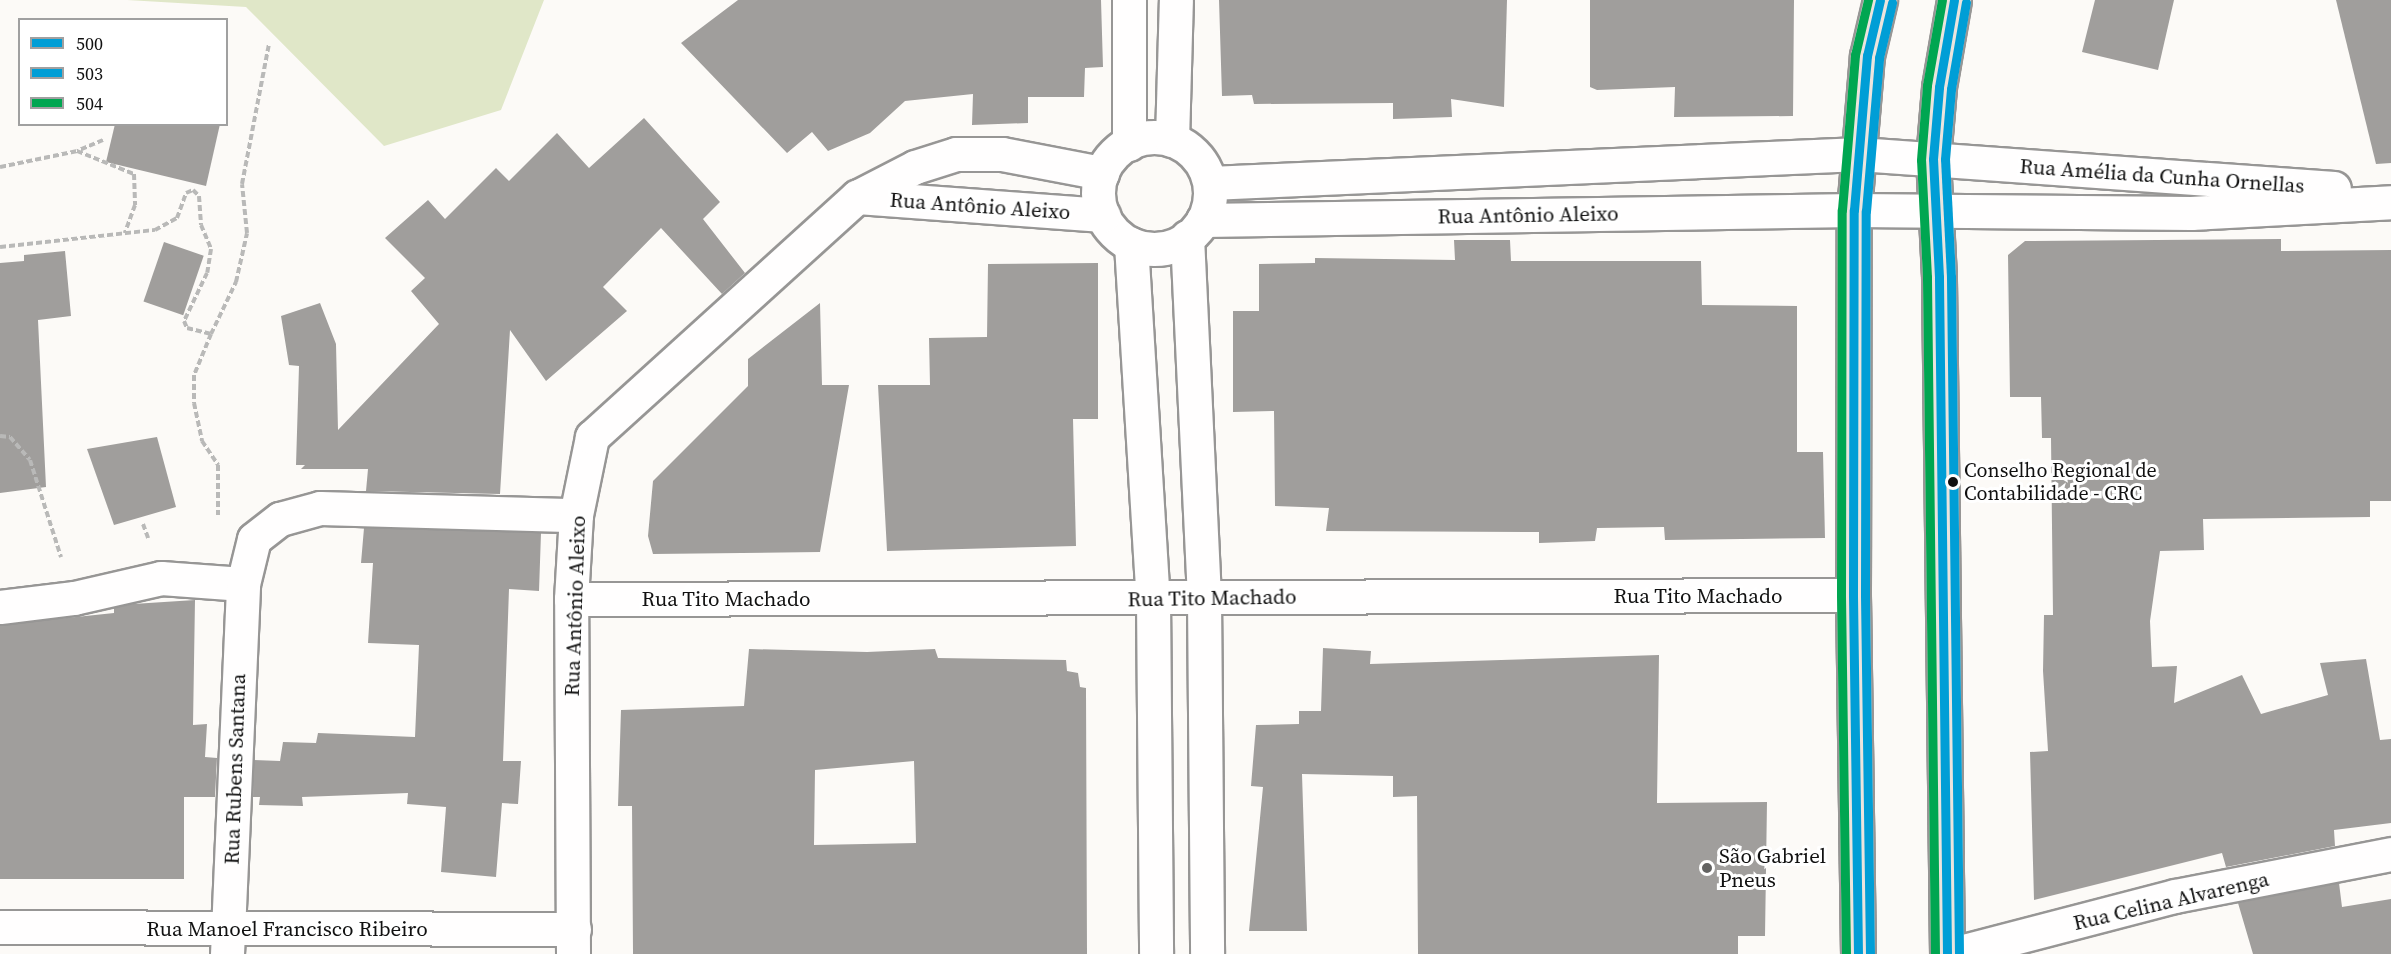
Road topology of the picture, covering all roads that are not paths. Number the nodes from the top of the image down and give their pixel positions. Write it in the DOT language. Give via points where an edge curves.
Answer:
graph roads {
  1 [pos="1129,0"];
  2 [pos="1176,0"];
  3 [pos="1880,0"];
  4 [pos="1954,0"];
  5 [pos="1172,140"];
  6 [pos="1129,144"];
  7 [pos="1859,154"];
  8 [pos="1933,159"];
  9 [pos="1102,173"];
  10 [pos="1210,183"];
  11 [pos="2391,192"];
  12 [pos="857,197"];
  13 [pos="2391,202"];
  14 [pos="1854,210"];
  15 [pos="1938,212"];
  16 [pos="1103,215"];
  17 [pos="1195,228"];
  18 [pos="1131,244"];
  19 [pos="576,515"];
  20 [pos="243,584"];
  21 [pos="1852,595"];
  22 [pos="1204,598"];
  23 [pos="571,599"];
  24 [pos="1153,599"];
  25 [pos="0,607"];
  26 [pos="2391,855"];
  27 [pos="0,927"];
  28 [pos="574,941"];
  29 [pos="227,942"];
  30 [pos="1156,954"];
  31 [pos="1207,954"];
  32 [pos="1858,954"];
  33 [pos="1947,954"];
  34 [pos="1952,954"];
  1 -- 6 [label="street"];
  2 -- 5 [label="street"];
  3 -- 7 [label="main road" via="1867,56"];
  4 -- 8 [label="main road" via="1939,87"];
  5 -- 6 [label="street" via="1153,137"];
  5 -- 10 [label="street" via="1190,150 1203,165"];
  6 -- 9 [label="street" via="1112,157"];
  7 -- 8 [label="street, Rua Antônio Aleixo"];
  7 -- 10 [label="street, Rua Antônio Aleixo"];
  7 -- 14 [label="main road"];
  8 -- 11 [label="street, Rua Amélia da Cunha Ornellas"];
  8 -- 15 [label="main road"];
  9 -- 12 [label="street, Rua Antônio Aleixo" via="1002,154 957,154 915,167"];
  9 -- 16 [label="street" via="1098,200"];
  10 -- 17 [label="street" via="1209,203"];
  12 -- 16 [label="street, Rua Antônio Aleixo"];
  12 -- 19 [label="street, Rua Antônio Aleixo" via="592,437"];
  13 -- 15 [label="street, Rua Amélia da Cunha Ornellas" via="2191,213"];
  14 -- 15 [label="street, Rua Amélia da Cunha Ornellas"];
  14 -- 17 [label="street, Rua Antônio Aleixo"];
  14 -- 21 [label="main road"];
  15 -- 33 [label="main road"];
  16 -- 18 [label="street" via="1113,232"];
  17 -- 18 [label="street" via="1175,246"];
  17 -- 22 [label="street"];
  18 -- 24 [label="street"];
  19 -- 20 [label="street, Rua Rubens Santana" via="320,508 280,519 254,539"];
  19 -- 23 [label="street, Rua Antônio Aleixo"];
  20 -- 25 [label="street" via="161,578 74,598"];
  20 -- 29 [label="street, Rua Rubens Santana"];
  21 -- 22 [label="street, Rua Tito Machado"];
  21 -- 32 [label="main road"];
  22 -- 24 [label="street, Rua Tito Machado"];
  22 -- 31 [label="street"];
  23 -- 24 [label="street, Rua Tito Machado"];
  23 -- 28 [label="street, Rua Antônio Aleixo"];
  24 -- 30 [label="street"];
  26 -- 34 [label="street, Rua Celina Alvarenga" via="2175,896"];
  27 -- 29 [label="street, Rua Manoel Francisco Ribeiro"];
  28 -- 29 [label="street, Rua Manoel Francisco Ribeiro"];
}
